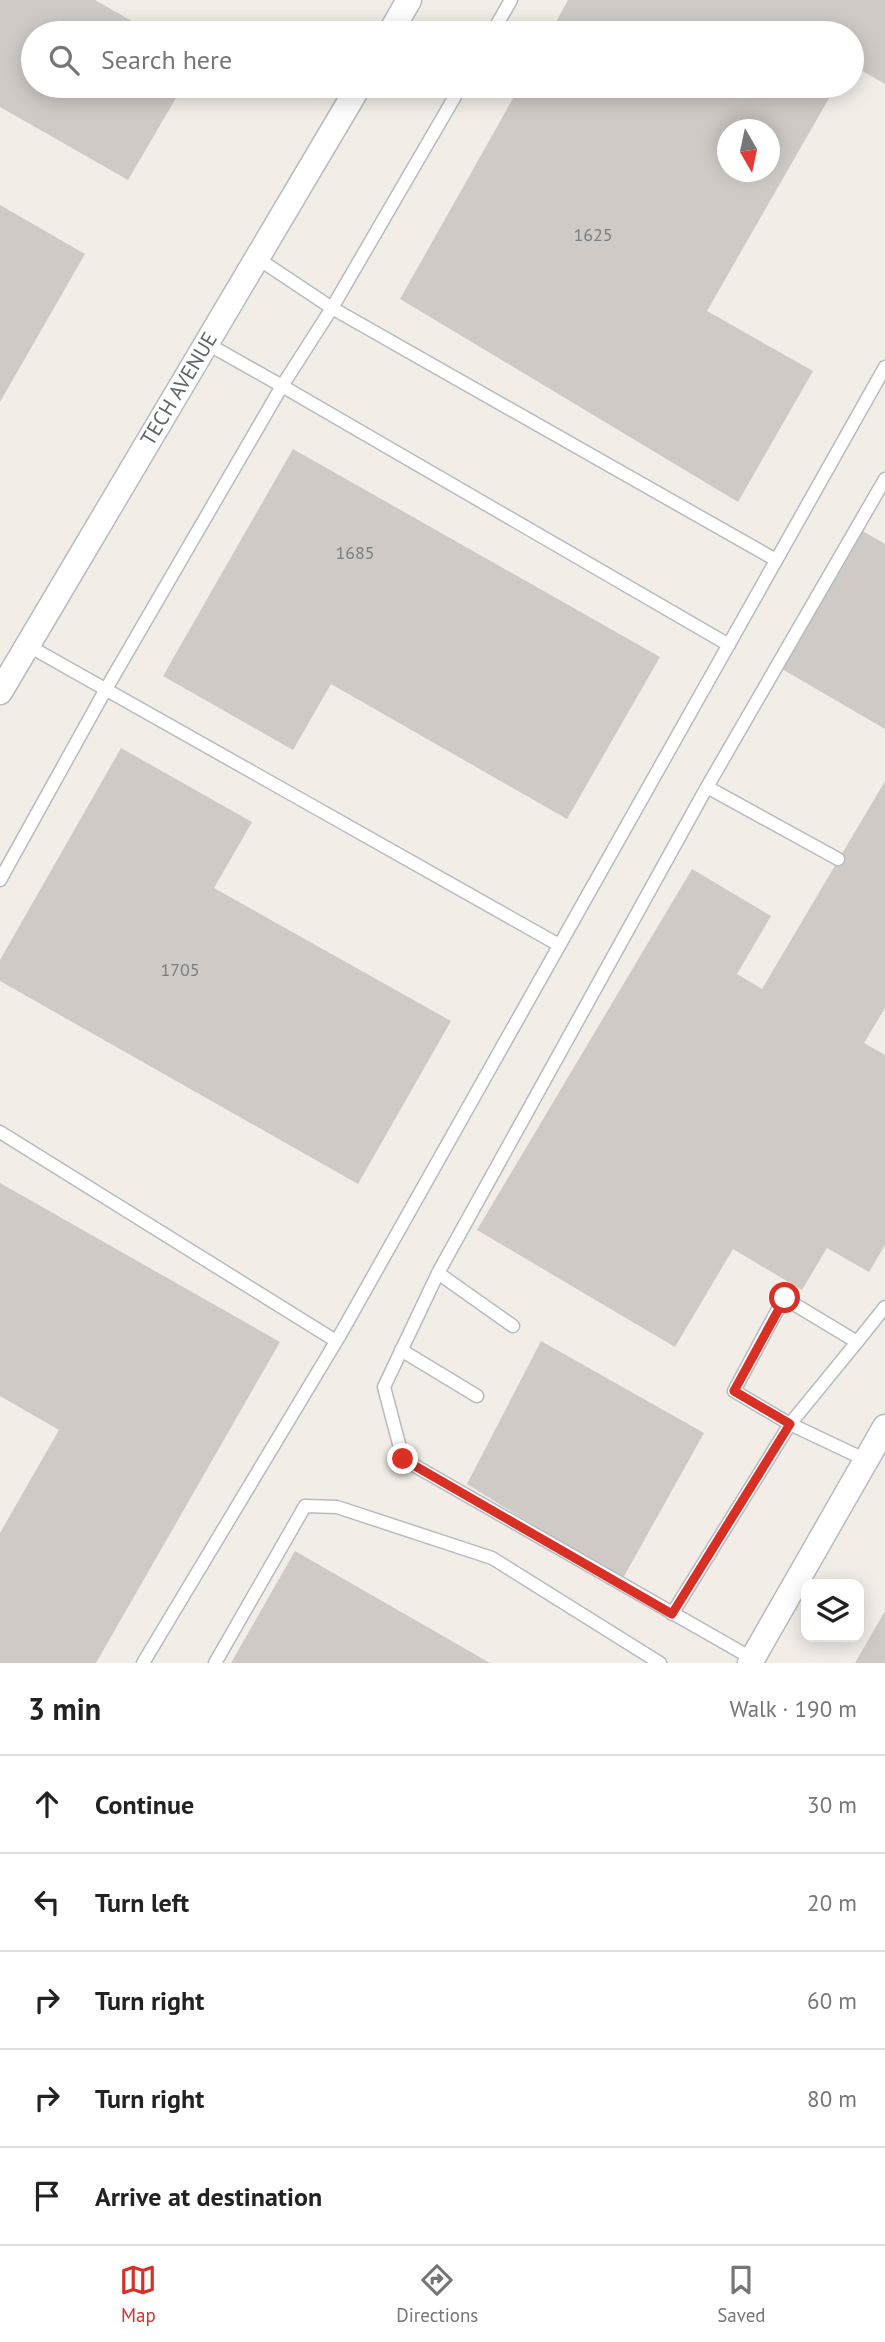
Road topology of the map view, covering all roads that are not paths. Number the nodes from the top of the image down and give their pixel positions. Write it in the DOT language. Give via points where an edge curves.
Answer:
graph roads {
  1 [pos="409,0"];
  2 [pos="511,0"];
  3 [pos="397,21"];
  4 [pos="499,21"];
  5 [pos="352,98"];
  6 [pos="454,98"];
  7 [pos="257,258"];
  8 [pos="332,308"];
  9 [pos="206,343"];
  10 [pos="885,367"];
  11 [pos="282,386"];
  12 [pos="885,479"];
  13 [pos="776,561"];
  14 [pos="27,645"];
  15 [pos="729,645"];
  16 [pos="106,690"];
  17 [pos="0,692"];
  18 [pos="707,787"];
  19 [pos="838,859"];
  20 [pos="0,880"];
  21 [pos="559,945"];
  22 [pos="0,1132"];
  23 [pos="438,1273"];
  24 [pos="885,1307"];
  25 [pos="513,1326"];
  26 [pos="336,1341"];
  27 [pos="857,1342"];
  28 [pos="401,1350"];
  29 [pos="477,1396"];
  30 [pos="790,1424"];
  31 [pos="885,1427"];
  32 [pos="866,1460"];
  33 [pos="672,1614"];
  34 [pos="751,1661"];
  35 [pos="143,1663"];
  36 [pos="215,1663"];
  37 [pos="660,1663"];
  1 -- 3 [label="street"];
  2 -- 4 [label="lane"];
  5 -- 7 [label="street, TECH AVENUE"];
  6 -- 8 [label="lane"];
  7 -- 8 [label="lane"];
  7 -- 9 [label="street, TECH AVENUE"];
  8 -- 11 [label="lane"];
  8 -- 13 [label="lane"];
  9 -- 11 [label="lane"];
  9 -- 14 [label="street, TECH AVENUE"];
  10 -- 13 [label="lane"];
  11 -- 15 [label="lane"];
  11 -- 16 [label="lane"];
  12 -- 18 [label="lane"];
  13 -- 15 [label="lane"];
  14 -- 16 [label="lane"];
  14 -- 17 [label="street, TECH AVENUE"];
  15 -- 21 [label="lane"];
  16 -- 20 [label="lane"];
  16 -- 21 [label="lane"];
  18 -- 19 [label="lane"];
  18 -- 23 [label="lane"];
  21 -- 26 [label="lane"];
  22 -- 26 [label="lane"];
  23 -- 25 [label="lane"];
  23 -- 28 [label="lane"];
  24 -- 27 [label="lane"];
  26 -- 35 [label="lane"];
  27 -- 30 [label="lane"];
  27 -- 30 [label="lane" via="785,1298 734,1391"];
  28 -- 29 [label="lane"];
  28 -- 33 [label="lane" via="384,1387 403,1459"];
  30 -- 32 [label="lane"];
  30 -- 33 [label="lane"];
  31 -- 32 [label="street"];
  32 -- 34 [label="street"];
  33 -- 34 [label="lane"];
  36 -- 37 [label="lane" via="305,1506 337,1507 492,1558"];
}
